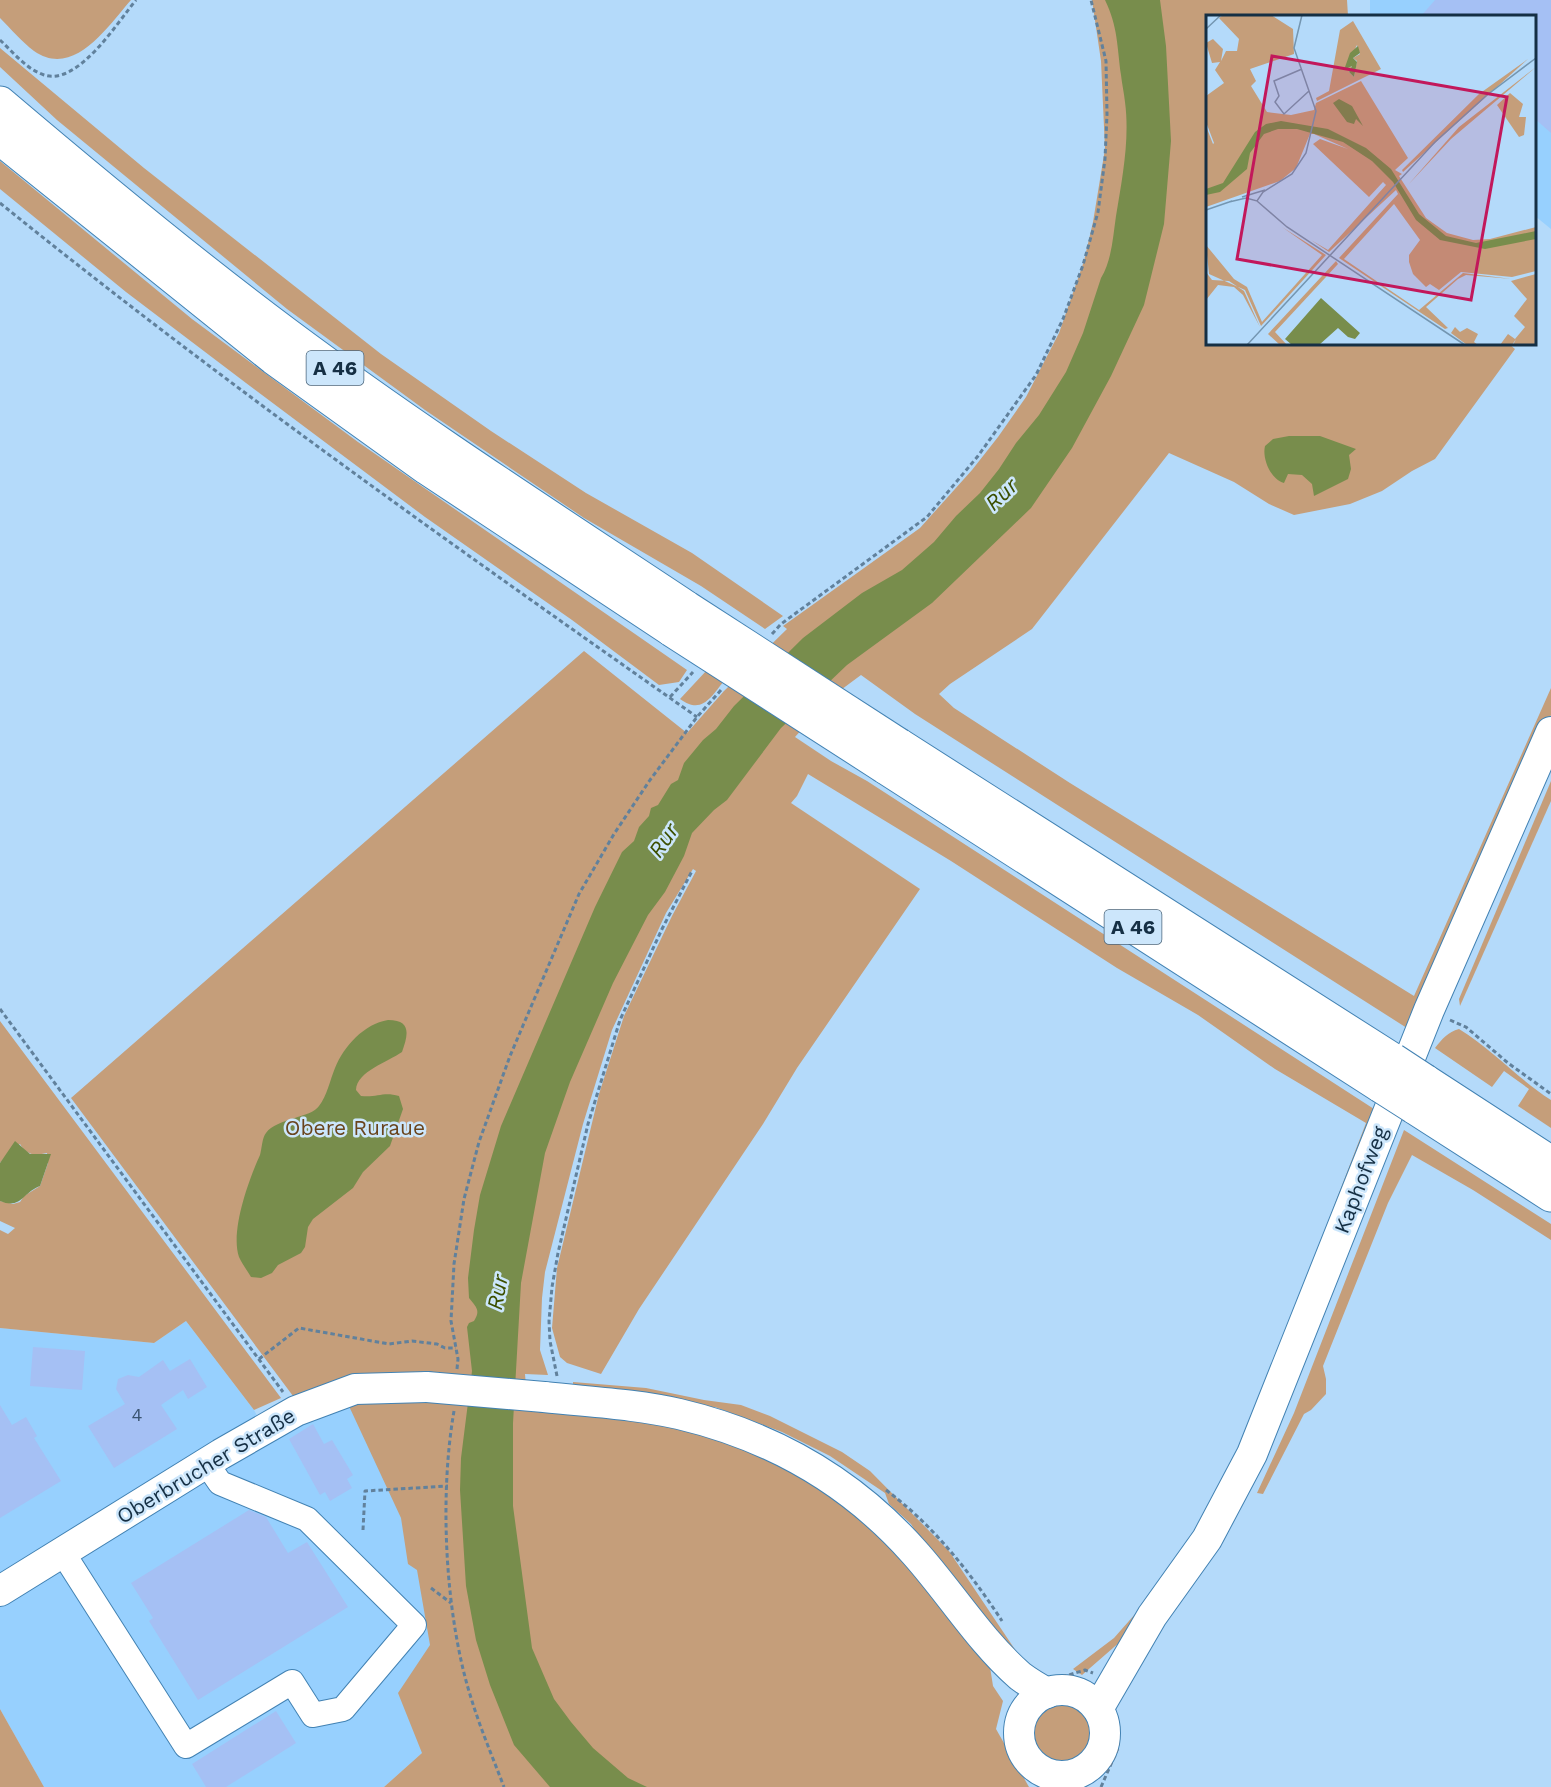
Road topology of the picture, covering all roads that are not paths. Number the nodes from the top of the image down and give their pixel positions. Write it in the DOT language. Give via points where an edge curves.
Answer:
graph roads {
  1 [pos="0,103"];
  2 [pos="0,138"];
  3 [pos="679,619"];
  4 [pos="1551,732"];
  5 [pos="1420,1094"];
  6 [pos="1551,1163"];
  7 [pos="1551,1195"];
  8 [pos="207,1464"];
  9 [pos="63,1553"];
  10 [pos="0,1592"];
  11 [pos="990,1644"];
  12 [pos="1073,1698"];
  13 [pos="1024,1714"];
  14 [pos="1073,1780"];
  1 -- 3 [label="highway, A 46" via="286,334"];
  2 -- 3 [label="highway, A 46" via="274,358 427,468"];
  3 -- 5 [label="highway, A 46, bridge"];
  4 -- 12 [label="main road, Kaphofweg" via="1429,1010 1252,1454 1207,1539 1152,1616"];
  5 -- 6 [label="highway, A 46"];
  5 -- 7 [label="highway, A 46"];
  8 -- 9 [label="main road, Oberbrucher Straße"];
  8 -- 9 [label="lane" via="220,1483 307,1519 414,1625 343,1709 313,1715 292,1682 186,1746"];
  8 -- 11 [label="main road, Oberbrucher Straße, bridge" via="296,1411 355,1389 427,1387 552,1397 680,1414 762,1442 810,1464 848,1489 894,1528"];
  9 -- 10 [label="main road, Oberbrucher Straße"];
  11 -- 12 [label="main road" via="1021,1677"];
  11 -- 13 [label="main road"];
  12 -- 13 [label="main road" via="1034,1701"];
  12 -- 14 [label="main road" via="1104,1725 1104,1742 1098,1757"];
  13 -- 14 [label="main road" via="1019,1727 1024,1754 1038,1768"];
}
